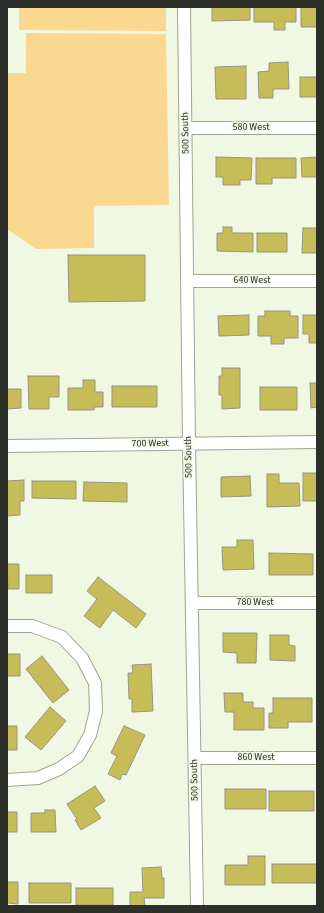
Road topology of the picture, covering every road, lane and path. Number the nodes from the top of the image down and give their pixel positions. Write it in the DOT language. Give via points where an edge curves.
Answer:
graph roads {
  1 [pos="184,7"];
  2 [pos="186,128"];
  3 [pos="317,128"];
  4 [pos="188,281"];
  5 [pos="317,281"];
  6 [pos="317,442"];
  7 [pos="189,444"];
  8 [pos="7,446"];
  9 [pos="317,603"];
  10 [pos="192,604"];
  11 [pos="7,626"];
  12 [pos="195,758"];
  13 [pos="317,758"];
  14 [pos="7,780"];
  15 [pos="197,906"];
  1 -- 2 [label="street, 500 South"];
  2 -- 3 [label="street, 580 West"];
  2 -- 4 [label="street, 500 South"];
  4 -- 5 [label="street, 640 West"];
  4 -- 7 [label="street, 500 South"];
  6 -- 7 [label="street, 700 West"];
  7 -- 8 [label="street, 700 West"];
  7 -- 10 [label="street, 500 South"];
  9 -- 10 [label="street, 780 West"];
  10 -- 12 [label="street, 500 South"];
  11 -- 14 [label="street" via="32,626 62,637 82,658 95,683 96,711 90,736 78,756 59,769 38,778"];
  12 -- 13 [label="street, 860 West"];
  12 -- 15 [label="street, 500 South"];
}
